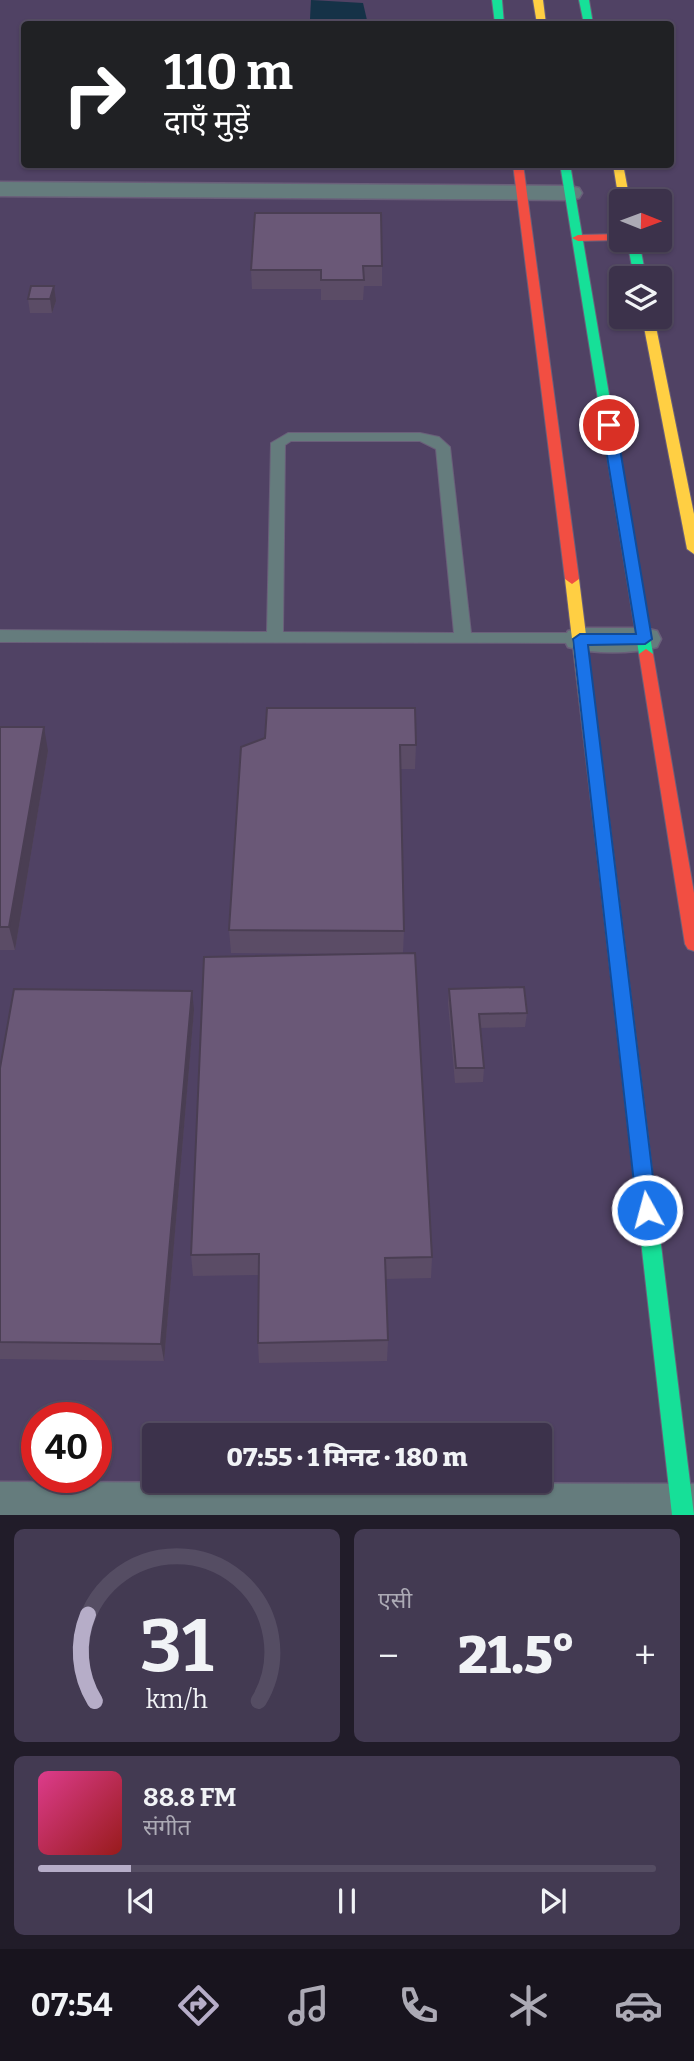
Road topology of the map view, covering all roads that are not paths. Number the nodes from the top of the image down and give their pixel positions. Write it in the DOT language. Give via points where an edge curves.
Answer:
graph roads {
  1 [pos="497,0"];
  2 [pos="538,0"];
  3 [pos="584,0"];
  4 [pos="500,21"];
  5 [pos="542,21"];
  6 [pos="588,21"];
  7 [pos="519,168"];
  8 [pos="566,168"];
  9 [pos="619,168"];
  10 [pos="0,189"];
  11 [pos="623,189"];
  12 [pos="522,193"];
  13 [pos="570,193"];
  14 [pos="609,237"];
  15 [pos="578,238"];
  16 [pos="650,329"];
  17 [pos="694,549"];
  18 [pos="0,636"];
  19 [pos="275,638"];
  20 [pos="463,639"];
  21 [pos="580,639"];
  22 [pos="645,639"];
  23 [pos="694,944"];
  24 [pos="0,1506"];
  25 [pos="686,1510"];
  1 -- 4 [label="street"];
  2 -- 5 [label="street"];
  3 -- 6 [label="street"];
  7 -- 12 [label="street"];
  8 -- 13 [label="street"];
  9 -- 11 [label="street"];
  10 -- 12 [label="street"];
  12 -- 13 [label="street"];
  12 -- 21 [label="street"];
  13 -- 15 [label="street"];
  14 -- 15 [label="street"];
  15 -- 22 [label="street"];
  16 -- 17 [label="street"];
  18 -- 19 [label="lane"];
  19 -- 20 [label="lane"];
  19 -- 20 [label="lane" via="278,443 288,437 421,437 443,447"];
  20 -- 21 [label="lane"];
  21 -- 22 [label="street"];
  21 -- 25 [label="street"];
  22 -- 23 [label="street"];
  24 -- 25 [label="street"];
}
